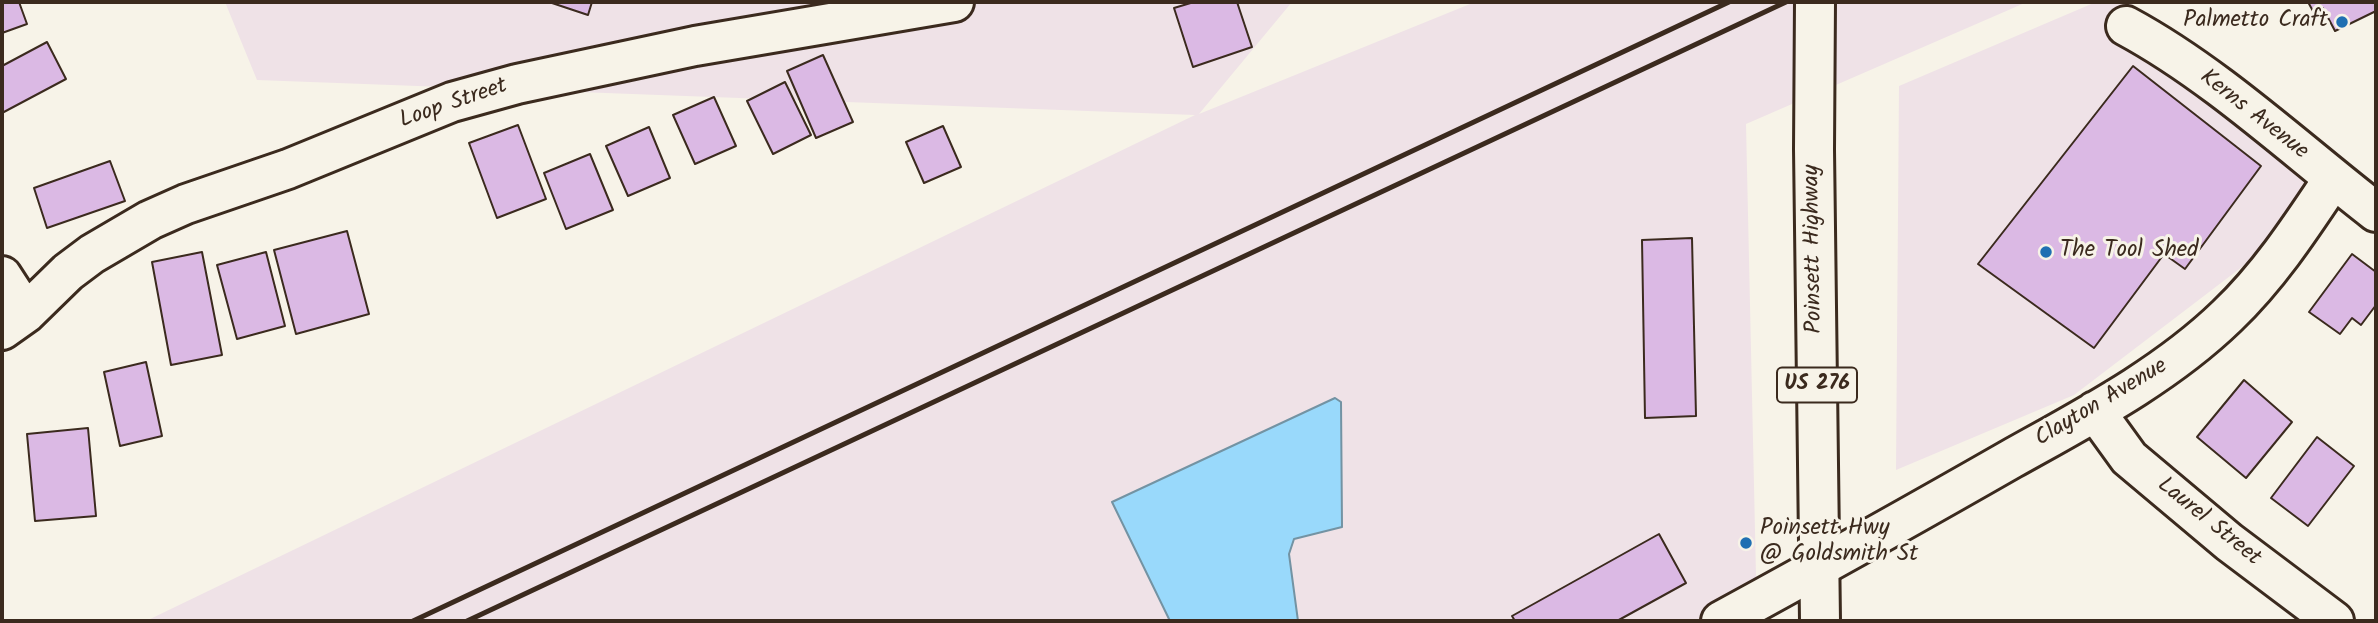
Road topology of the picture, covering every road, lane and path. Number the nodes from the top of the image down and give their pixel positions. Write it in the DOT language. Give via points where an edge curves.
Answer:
graph roads {
  1 [pos="954,2"];
  2 [pos="1815,2"];
  3 [pos="906,6"];
  4 [pos="2126,26"];
  5 [pos="2333,178"];
  6 [pos="2376,212"];
  7 [pos="2,276"];
  8 [pos="14,321"];
  9 [pos="2095,411"];
  10 [pos="1819,569"];
  11 [pos="1721,621"];
  12 [pos="1820,621"];
  13 [pos="2334,621"];
  1 -- 3 [label="main road, Loop Street"];
  2 -- 10 [label="main road, Poinsett Highway / US 276"];
  3 -- 8 [label="main road, Loop Street" via="695,46 452,102 150,220 84,260"];
  4 -- 5 [label="main road, Kerns Avenue" via="2160,44"];
  5 -- 6 [label="main road, Kerns Avenue"];
  5 -- 9 [label="main road, Clayton Avenue" via="2282,254 2227,316 2166,368"];
  7 -- 8 [label="main road"];
  9 -- 10 [label="main road, Clayton Avenue"];
  9 -- 13 [label="main road, Laurel Street" via="2129,458 2229,542"];
  10 -- 11 [label="main road, Clayton Avenue"];
  10 -- 12 [label="main road, Poinsett Highway / US 276"];
}
